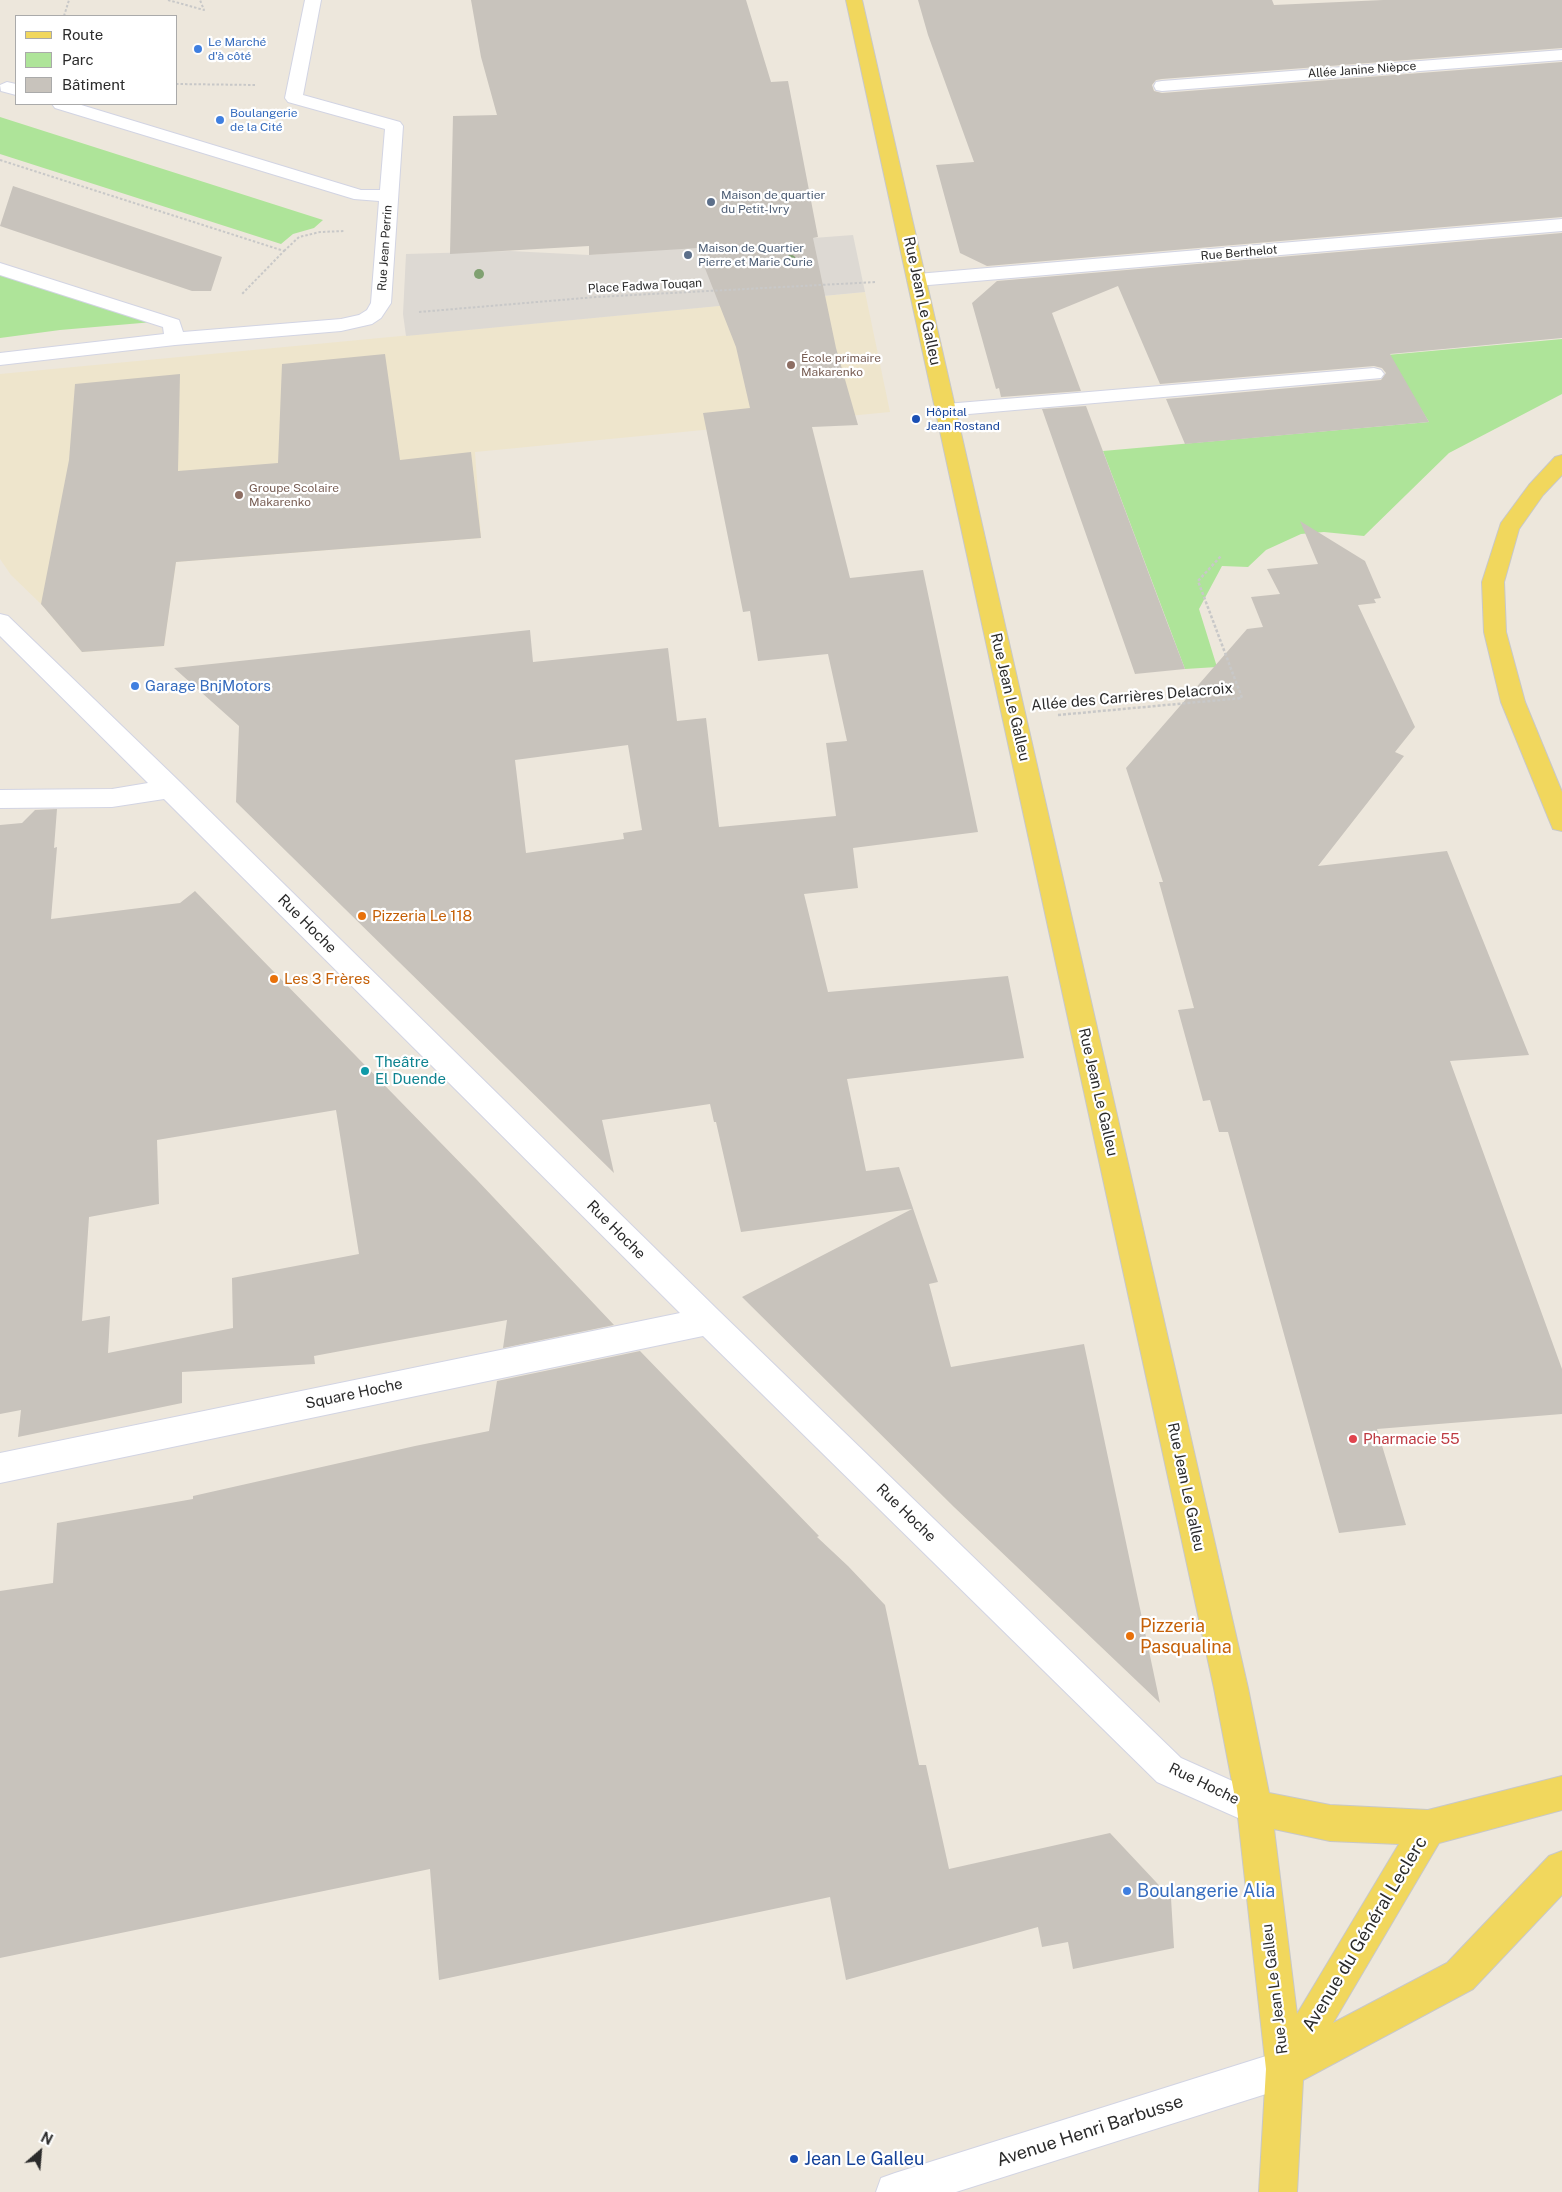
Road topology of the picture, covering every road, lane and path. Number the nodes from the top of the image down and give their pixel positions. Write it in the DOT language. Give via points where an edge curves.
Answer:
graph roads {
  1 [pos="69,0"];
  2 [pos="168,0"];
  3 [pos="200,0"];
  4 [pos="313,0"];
  5 [pos="854,0"];
  6 [pos="64,15"];
  7 [pos="1562,55"];
  8 [pos="178,84"];
  9 [pos="257,85"];
  10 [pos="1162,86"];
  11 [pos="64,105"];
  12 [pos="0,160"];
  13 [pos="389,196"];
  14 [pos="1562,225"];
  15 [pos="386,230"];
  16 [pos="284,251"];
  17 [pos="0,269"];
  18 [pos="917,280"];
  19 [pos="374,314"];
  20 [pos="200,337"];
  21 [pos="175,339"];
  22 [pos="0,359"];
  23 [pos="1374,374"];
  24 [pos="946,410"];
  25 [pos="1562,462"];
  26 [pos="1221,556"];
  27 [pos="0,622"];
  28 [pos="1015,719"];
  29 [pos="170,789"];
  30 [pos="0,799"];
  31 [pos="1562,822"];
  32 [pos="708,1321"];
  33 [pos="0,1468"];
  34 [pos="1562,1793"];
  35 [pos="1254,1808"];
  36 [pos="1428,1828"];
  37 [pos="1562,1870"];
  38 [pos="1285,2069"];
  39 [pos="895,2192"];
  40 [pos="1278,2192"];
  1 -- 6 [label="path"];
  2 -- 3 [label="path" via="204,10"];
  4 -- 13 [label="street, Rue Jean Perrin" via="294,98 394,126"];
  5 -- 18 [label="main road, Rue Jean Le Galleu"];
  7 -- 10 [label="street, Allée Janine Nièpce"];
  8 -- 9 [label="path"];
  11 -- 13 [label="street" via="360,195"];
  12 -- 16 [label="path"];
  13 -- 15 [label="street, Rue Jean Perrin"];
  14 -- 18 [label="street, Rue Berthelot"];
  15 -- 16 [label="path" via="320,232 299,237"];
  15 -- 19 [label="street, Rue Jean Perrin" via="381,303"];
  16 -- 20 [label="path"];
  17 -- 21 [label="street" via="172,324"];
  18 -- 19 [label="path, Place Fadwa Touqan" via="596,297"];
  18 -- 24 [label="main road, Rue Jean Le Galleu"];
  19 -- 20 [label="street" via="365,320 341,325"];
  20 -- 21 [label="street"];
  21 -- 22 [label="street"];
  23 -- 24 [label="street"];
  24 -- 28 [label="main road, Rue Jean Le Galleu"];
  25 -- 31 [label="main road" via="1536,490 1509,528 1492,582 1495,632 1513,702"];
  26 -- 28 [label="path, Allée des Carrières Delacroix" via="1198,581 1242,698"];
  27 -- 29 [label="street, Rue Hoche"];
  28 -- 35 [label="main road, Rue Jean Le Galleu" via="1231,1688"];
  29 -- 30 [label="street" via="112,798"];
  29 -- 32 [label="street, Rue Hoche"];
  32 -- 33 [label="street, Square Hoche"];
  32 -- 35 [label="street, Rue Hoche" via="1169,1770"];
  34 -- 36 [label="main road, Avenue du Général Leclerc"];
  35 -- 36 [label="main road" via="1330,1823"];
  35 -- 38 [label="main road, Rue Jean Le Galleu"];
  36 -- 38 [label="main road, Avenue du Général Leclerc"];
  37 -- 38 [label="main road, Avenue du Général Leclerc" via="1460,1976"];
  38 -- 39 [label="street, Avenue Henri Barbusse"];
  38 -- 40 [label="main road, Rue Jean Le Galleu"];
}
